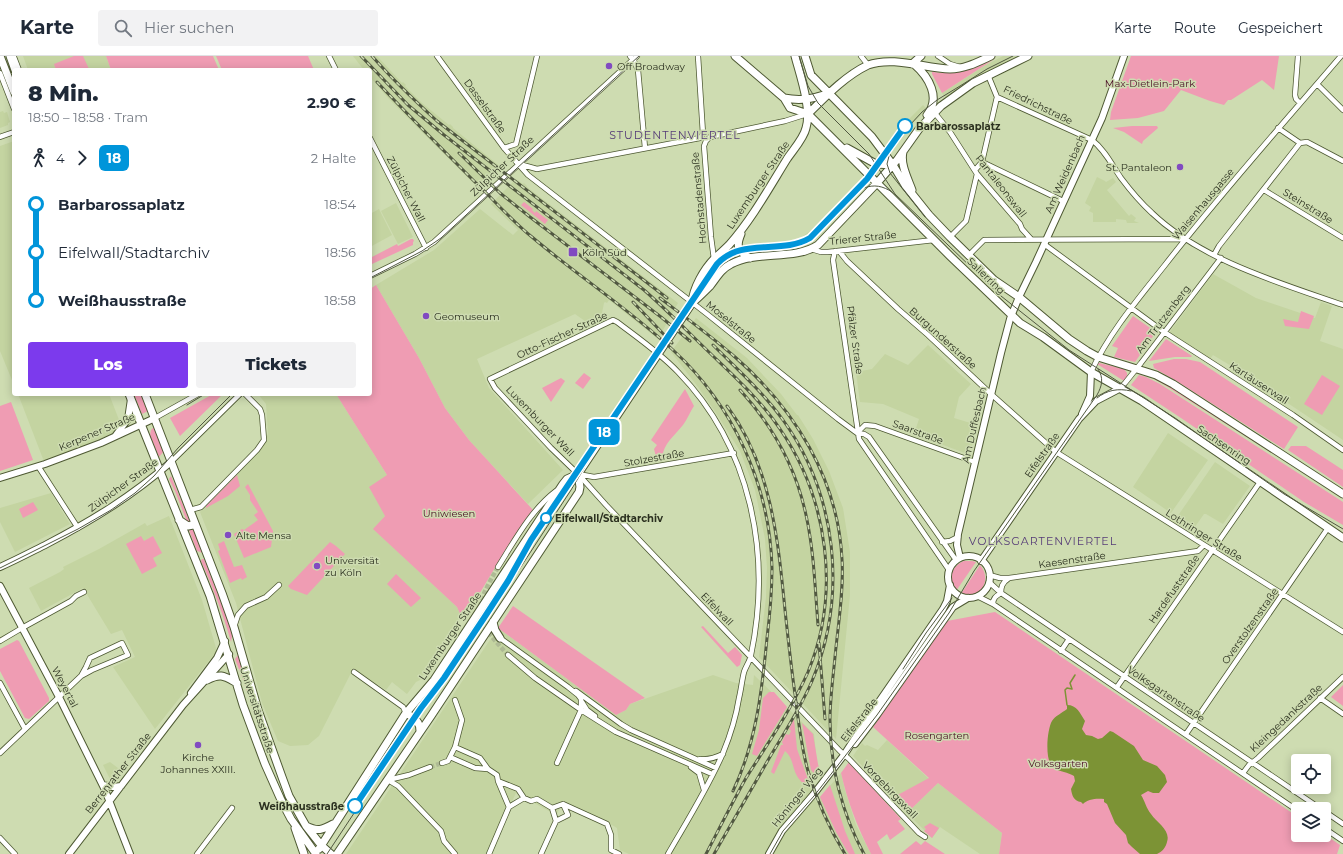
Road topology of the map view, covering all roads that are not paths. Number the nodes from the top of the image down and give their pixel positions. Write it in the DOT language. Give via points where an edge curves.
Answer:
graph roads {
  1 [pos="0,56"];
  2 [pos="10,56"];
  3 [pos="13,56"];
  4 [pos="329,56"];
  5 [pos="438,56"];
  6 [pos="537,56"];
  7 [pos="698,56"];
  8 [pos="735,56"];
  9 [pos="795,56"];
  10 [pos="805,56"];
  11 [pos="861,56"];
  12 [pos="921,56"];
  13 [pos="938,56"];
  14 [pos="991,56"];
  15 [pos="1028,56"];
  16 [pos="1124,56"];
  17 [pos="1298,56"];
  18 [pos="1341,56"];
  19 [pos="633,57"];
  20 [pos="913,64"];
  21 [pos="868,65"];
  22 [pos="14,68"];
  23 [pos="18,68"];
  24 [pos="335,68"];
  25 [pos="961,68"];
  26 [pos="0,75"];
  27 [pos="988,75"];
  28 [pos="1317,84"];
  29 [pos="12,87"];
  30 [pos="829,94"];
  31 [pos="997,97"];
  32 [pos="784,98"];
  33 [pos="806,100"];
  34 [pos="1300,102"];
  35 [pos="12,104"];
  36 [pos="1343,110"];
  37 [pos="934,112"];
  38 [pos="808,114"];
  39 [pos="919,128"];
  40 [pos="1278,128"];
  41 [pos="12,133"];
  42 [pos="0,137"];
  43 [pos="1092,140"];
  44 [pos="372,142"];
  45 [pos="1300,143"];
  46 [pos="839,144"];
  47 [pos="504,148"];
  48 [pos="645,148"];
  49 [pos="880,148"];
  50 [pos="903,151"];
  51 [pos="871,162"];
  52 [pos="982,162"];
  53 [pos="1343,162"];
  54 [pos="519,164"];
  55 [pos="893,165"];
  56 [pos="976,172"];
  57 [pos="877,183"];
  58 [pos="1264,190"];
  59 [pos="915,198"];
  60 [pos="1063,201"];
  61 [pos="741,230"];
  62 [pos="950,237"];
  63 [pos="1343,238"];
  64 [pos="1031,239"];
  65 [pos="934,240"];
  66 [pos="1185,240"];
  67 [pos="1045,242"];
  68 [pos="426,248"];
  69 [pos="811,249"];
  70 [pos="837,251"];
  71 [pos="1214,254"];
  72 [pos="968,256"];
  73 [pos="750,258"];
  74 [pos="1221,258"];
  75 [pos="714,259"];
  76 [pos="725,266"];
  77 [pos="372,275"];
  78 [pos="1019,297"];
  79 [pos="692,303"];
  80 [pos="1343,305"];
  81 [pos="1132,308"];
  82 [pos="1012,315"];
  83 [pos="1164,332"];
  84 [pos="658,354"];
  85 [pos="1098,357"];
  86 [pos="1137,369"];
  87 [pos="1091,372"];
  88 [pos="490,379"];
  89 [pos="1119,389"];
  90 [pos="991,394"];
  91 [pos="146,396"];
  92 [pos="194,396"];
  93 [pos="238,396"];
  94 [pos="247,396"];
  95 [pos="130,397"];
  96 [pos="154,418"];
  97 [pos="1079,419"];
  98 [pos="141,424"];
  99 [pos="857,433"];
  100 [pos="114,438"];
  101 [pos="1343,450"];
  102 [pos="1056,452"];
  103 [pos="734,453"];
  104 [pos="171,462"];
  105 [pos="975,462"];
  106 [pos="38,466"];
  107 [pos="160,472"];
  108 [pos="578,474"];
  109 [pos="0,478"];
  110 [pos="1260,482"];
  111 [pos="561,488"];
  112 [pos="1343,494"];
  113 [pos="190,510"];
  114 [pos="179,520"];
  115 [pos="194,520"];
  116 [pos="78,528"];
  117 [pos="1328,528"];
  118 [pos="958,537"];
  119 [pos="1343,538"];
  120 [pos="942,542"];
  121 [pos="1204,545"];
  122 [pos="1213,550"];
  123 [pos="209,558"];
  124 [pos="958,559"];
  125 [pos="981,561"];
  126 [pos="197,564"];
  127 [pos="0,567"];
  128 [pos="498,567"];
  129 [pos="949,570"];
  130 [pos="989,574"];
  131 [pos="1009,578"];
  132 [pos="989,582"];
  133 [pos="278,585"];
  134 [pos="0,586"];
  135 [pos="950,586"];
  136 [pos="84,592"];
  137 [pos="1001,593"];
  138 [pos="1282,594"];
  139 [pos="977,596"];
  140 [pos="968,598"];
  141 [pos="993,604"];
  142 [pos="493,622"];
  143 [pos="234,627"];
  144 [pos="22,628"];
  145 [pos="1343,632"];
  146 [pos="483,638"];
  147 [pos="500,638"];
  148 [pos="1069,639"];
  149 [pos="0,641"];
  150 [pos="225,641"];
  151 [pos="238,641"];
  152 [pos="1061,651"];
  153 [pos="229,654"];
  154 [pos="508,655"];
  155 [pos="750,657"];
  156 [pos="354,672"];
  157 [pos="81,676"];
  158 [pos="1125,676"];
  159 [pos="1343,677"];
  160 [pos="207,680"];
  161 [pos="0,683"];
  162 [pos="237,683"];
  163 [pos="568,687"];
  164 [pos="1117,687"];
  165 [pos="59,697"];
  166 [pos="1320,698"];
  167 [pos="454,700"];
  168 [pos="581,700"];
  169 [pos="183,705"];
  170 [pos="245,710"];
  171 [pos="258,710"];
  172 [pos="581,710"];
  173 [pos="406,713"];
  174 [pos="1343,714"];
  175 [pos="600,721"];
  176 [pos="1193,723"];
  177 [pos="25,729"];
  178 [pos="631,730"];
  179 [pos="420,731"];
  180 [pos="1186,734"];
  181 [pos="627,737"];
  182 [pos="650,738"];
  183 [pos="644,744"];
  184 [pos="455,747"];
  185 [pos="0,753"];
  186 [pos="723,754"];
  187 [pos="844,755"];
  188 [pos="450,757"];
  189 [pos="694,758"];
  190 [pos="1252,762"];
  191 [pos="442,763"];
  192 [pos="557,763"];
  193 [pos="688,764"];
  194 [pos="430,768"];
  195 [pos="716,768"];
  196 [pos="488,769"];
  197 [pos="1242,773"];
  198 [pos="712,774"];
  199 [pos="388,780"];
  200 [pos="498,781"];
  201 [pos="103,785"];
  202 [pos="121,786"];
  203 [pos="704,790"];
  204 [pos="524,798"];
  205 [pos="110,800"];
  206 [pos="1312,802"];
  207 [pos="563,804"];
  208 [pos="1291,806"];
  209 [pos="509,807"];
  210 [pos="232,808"];
  211 [pos="552,808"];
  212 [pos="1331,816"];
  213 [pos="291,819"];
  214 [pos="556,821"];
  215 [pos="334,823"];
  216 [pos="1343,824"];
  217 [pos="306,826"];
  218 [pos="1331,833"];
  219 [pos="924,837"];
  220 [pos="0,838"];
  221 [pos="1343,841"];
  222 [pos="321,845"];
  223 [pos="612,852"];
  224 [pos="15,854"];
  225 [pos="69,854"];
  226 [pos="130,854"];
  227 [pos="197,854"];
  228 [pos="304,854"];
  229 [pos="316,854"];
  230 [pos="331,854"];
  231 [pos="337,854"];
  232 [pos="455,854"];
  233 [pos="489,854"];
  234 [pos="541,854"];
  235 [pos="619,854"];
  236 [pos="668,854"];
  237 [pos="769,854"];
  1 -- 29 [label="main road"];
  2 -- 22 [label="main road"];
  3 -- 23 [label="street"];
  4 -- 24 [label="street"];
  5 -- 47 [label="street, Dasselstraße"];
  6 -- 47 [label="street" via="516,144"];
  7 -- 48 [label="street, Hochstadenstraße" via="703,134 700,138"];
  8 -- 32 [label="main road"];
  9 -- 33 [label="main road"];
  10 -- 30 [label="main road" via="811,75"];
  11 -- 21 [label="street"];
  12 -- 20 [label="main road"];
  13 -- 25 [label="street"];
  14 -- 25 [label="main road"];
  15 -- 27 [label="main road"];
  16 -- 43 [label="street, Am Weidenbach"];
  17 -- 34 [label="street" via="1295,96"];
  18 -- 28 [label="street, Waisenhausgasse"];
  19 -- 48 [label="street" via="638,70"];
  19 -- 54 [label="street, Zülpicher Straße"];
  20 -- 21 [label="main road" via="884,61"];
  20 -- 25 [label="main road"];
  20 -- 39 [label="main road" via="928,80 933,95 932,108"];
  21 -- 30 [label="main road" via="847,78"];
  26 -- 35 [label="street"];
  27 -- 31 [label="street, Friedrichstraße"];
  27 -- 37 [label="main road"];
  28 -- 34 [label="street, Waisenhausgasse"];
  28 -- 36 [label="street"];
  30 -- 33 [label="main road"];
  30 -- 38 [label="main road"];
  30 -- 49 [label="main road"];
  31 -- 43 [label="street, Friedrichstraße"];
  31 -- 52 [label="street"];
  32 -- 33 [label="main road"];
  32 -- 38 [label="main road" via="790,108"];
  33 -- 38 [label="main road"];
  34 -- 40 [label="street, Waisenhausgasse"];
  37 -- 39 [label="main road"];
  37 -- 56 [label="street, Pantaleonswall"];
  38 -- 46 [label="main road"];
  38 -- 61 [label="main road, Luxemburger Straße" via="805,132"];
  38 -- 75 [label="street, Hochstadenstraße" via="710,137 706,141 704,146"];
  39 -- 50 [label="main road"];
  40 -- 45 [label="street"];
  40 -- 66 [label="street, Waisenhausgasse"];
  41 -- 42 [label="street"];
  43 -- 60 [label="street, Am Weidenbach"];
  43 -- 66 [label="street" via="1100,146 1123,180 1151,212"];
  44 -- 68 [label="street, Zülpicher Wall"];
  45 -- 53 [label="street" via="1308,142"];
  45 -- 58 [label="street"];
  46 -- 51 [label="main road"];
  46 -- 57 [label="main road"];
  47 -- 54 [label="street, Dasselstraße"];
  48 -- 54 [label="street" via="536,169"];
  49 -- 51 [label="main road" via="880,159"];
  49 -- 55 [label="main road"];
  50 -- 55 [label="main road"];
  50 -- 59 [label="main road" via="904,165"];
  51 -- 55 [label="main road"];
  52 -- 56 [label="street"];
  52 -- 60 [label="street"];
  54 -- 68 [label="street, Zülpicher Straße"];
  54 -- 79 [label="street, Moselstraße" via="528,175"];
  55 -- 57 [label="main road"];
  55 -- 59 [label="main road, Salierring"];
  56 -- 62 [label="street" via="966,221"];
  56 -- 64 [label="street, Pantaleonswall"];
  57 -- 65 [label="main road, Salierring"];
  57 -- 69 [label="main road" via="818,245"];
  58 -- 63 [label="street, Steinstraße"];
  58 -- 71 [label="street"];
  59 -- 62 [label="main road, Salierring"];
  60 -- 67 [label="street, Am Weidenbach"];
  61 -- 73 [label="main road" via="739,250"];
  61 -- 75 [label="main road, Luxemburger Straße"];
  62 -- 72 [label="main road, Salierring"];
  64 -- 67 [label="street"];
  64 -- 72 [label="street" via="984,240"];
  65 -- 70 [label="street, Trierer Straße"];
  65 -- 82 [label="main road, Salierring"];
  66 -- 67 [label="street"];
  66 -- 71 [label="street"];
  66 -- 81 [label="street, Waisenhausgasse"];
  67 -- 78 [label="street, Am Weidenbach"];
  67 -- 81 [label="street"];
  68 -- 77 [label="street, Zülpicher Straße"];
  69 -- 70 [label="street, Trierer Straße" via="821,252"];
  69 -- 73 [label="main road, Trierer Straße"];
  70 -- 90 [label="street, Burgunderstraße"];
  70 -- 99 [label="street, Pfälzer Straße" via="833,260"];
  71 -- 74 [label="street"];
  72 -- 78 [label="main road, Salierring" via="994,280"];
  73 -- 76 [label="main road, Trierer Straße"];
  74 -- 80 [label="street" via="1262,277"];
  74 -- 83 [label="street, Am Trutzenberg"];
  75 -- 79 [label="main road, Luxemburger Straße" via="694,290"];
  76 -- 79 [label="main road, Luxemburger Straße" via="710,286"];
  78 -- 82 [label="street, Am Duffesbach"];
  78 -- 85 [label="main road, Salierring" via="1069,339"];
  79 -- 84 [label="main road, Luxemburger Straße"];
  79 -- 99 [label="street, Moselstraße"];
  81 -- 83 [label="street"];
  81 -- 85 [label="street, Waisenhausgasse"];
  82 -- 87 [label="main road, Salierring"];
  82 -- 90 [label="street, Am Duffesbach"];
  83 -- 86 [label="street, Am Trutzenberg"];
  83 -- 101 [label="street, Kartäuserwall"];
  84 -- 88 [label="street, Otto-Fischer-Straße" via="611,320"];
  84 -- 103 [label="street" via="672,365 691,387 715,419"];
  84 -- 108 [label="main road, Luxemburger Straße"];
  85 -- 86 [label="main road"];
  85 -- 87 [label="street, Waisenhausgasse"];
  86 -- 89 [label="street, Am Trutzenberg"];
  86 -- 112 [label="main road" via="1174,384"];
  87 -- 89 [label="main road, Sachsenring"];
  87 -- 97 [label="street, Eifelstraße" via="1090,396"];
  88 -- 108 [label="street, Luxemburger Wall" via="495,388"];
  89 -- 97 [label="street, Eifelstraße" via="1096,401"];
  89 -- 110 [label="main road, Sachsenring" via="1145,403"];
  90 -- 102 [label="street, Burgunderstraße"];
  90 -- 105 [label="street, Am Duffesbach"];
  91 -- 96 [label="main road, Universitätsstraße"];
  92 -- 96 [label="street, Kerpener Straße"];
  93 -- 104 [label="street, Zülpicher Straße"];
  94 -- 113 [label="street" via="261,411 263,442 200,507"];
  95 -- 98 [label="main road, Universitätsstraße"];
  95 -- 100 [label="street" via="128,419"];
  96 -- 98 [label="street, Kerpener Straße"];
  96 -- 104 [label="main road, Universitätsstraße"];
  97 -- 102 [label="street, Eifelstraße"];
  98 -- 100 [label="street, Kerpener Straße"];
  98 -- 107 [label="main road, Universitätsstraße"];
  99 -- 105 [label="street, Saarstraße" via="865,425 875,426"];
  99 -- 120 [label="street" via="869,437"];
  99 -- 129 [label="street, Pfälzer Straße" via="861,444"];
  100 -- 106 [label="street, Kerpener Straße"];
  102 -- 121 [label="street, Lothringer Straße"];
  102 -- 125 [label="street, Eifelstraße"];
  103 -- 108 [label="street, Stolzestraße" via="594,477"];
  103 -- 155 [label="street" via="749,498 758,556 757,612"];
  104 -- 107 [label="street, Zülpicher Straße"];
  104 -- 113 [label="main road, Universitätsstraße"];
  105 -- 118 [label="street, Am Duffesbach"];
  106 -- 109 [label="street, Kerpener Straße"];
  106 -- 116 [label="street"];
  107 -- 114 [label="main road, Universitätsstraße"];
  107 -- 116 [label="street, Zülpicher Straße" via="110,509"];
  108 -- 111 [label="main road, Luxemburger Straße" via="567,479"];
  108 -- 142 [label="main road" via="579,492"];
  108 -- 155 [label="street, Eifelwall"];
  110 -- 117 [label="main road, Sachsenring"];
  110 -- 122 [label="street, Hardefuststraße"];
  111 -- 128 [label="street" via="540,504"];
  111 -- 173 [label="main road, Luxemburger Straße" via="434,680"];
  113 -- 115 [label="main road, Universitätsstraße"];
  114 -- 115 [label="main road" via="188,526 192,525"];
  114 -- 126 [label="main road, Universitätsstraße"];
  115 -- 123 [label="main road, Universitätsstraße"];
  116 -- 127 [label="street, Zülpicher Straße"];
  117 -- 119 [label="main road, Sachsenring"];
  117 -- 138 [label="street, Overstolzenstraße"];
  118 -- 120 [label="street" via="950,542"];
  118 -- 124 [label="street, Am Duffesbach"];
  120 -- 124 [label="street"];
  121 -- 122 [label="street, Lothringer Straße"];
  121 -- 131 [label="street, Kaesenstraße" via="1198,550"];
  122 -- 138 [label="street, Lothringer Straße"];
  122 -- 158 [label="street, Hardefuststraße"];
  123 -- 126 [label="main road" via="200,557"];
  123 -- 143 [label="main road, Universitätsstraße"];
  124 -- 125 [label="street" via="970,556"];
  124 -- 129 [label="street"];
  125 -- 130 [label="street"];
  126 -- 150 [label="main road, Universitätsstraße"];
  129 -- 135 [label="street"];
  130 -- 131 [label="street, Kaesenstraße"];
  130 -- 132 [label="street"];
  131 -- 137 [label="street" via="1001,586"];
  132 -- 137 [label="street, Volksgartenstraße"];
  132 -- 139 [label="street"];
  133 -- 143 [label="street" via="266,597 246,606"];
  134 -- 144 [label="street, Weyertal"];
  135 -- 140 [label="street" via="957,594"];
  135 -- 187 [label="street, Eifelstraße" via="944,609"];
  136 -- 144 [label="street"];
  137 -- 141 [label="street" via="993,600"];
  137 -- 148 [label="street, Volksgartenstraße"];
  138 -- 145 [label="street, Lothringer Straße"];
  138 -- 176 [label="street, Overstolzenstraße"];
  139 -- 140 [label="street"];
  139 -- 141 [label="street"];
  140 -- 187 [label="street, Eifelstraße" via="953,607 864,732"];
  141 -- 152 [label="street"];
  142 -- 146 [label="main road"];
  142 -- 147 [label="main road"];
  143 -- 151 [label="main road, Universitätsstraße"];
  144 -- 149 [label="street"];
  144 -- 165 [label="street, Weyertal"];
  146 -- 147 [label="main road"];
  146 -- 179 [label="main road"];
  147 -- 163 [label="street"];
  148 -- 152 [label="street"];
  148 -- 158 [label="street, Volksgartenstraße"];
  150 -- 153 [label="main road, Universitätsstraße"];
  150 -- 169 [label="street, Berrenrather Straße" via="217,658"];
  151 -- 153 [label="main road"];
  151 -- 171 [label="main road, Universitätsstraße"];
  152 -- 164 [label="street"];
  153 -- 160 [label="street, Berrenrather Straße"];
  153 -- 162 [label="main road, Universitätsstraße"];
  154 -- 172 [label="street" via="535,678"];
  155 -- 186 [label="street" via="744,670 736,714"];
  155 -- 187 [label="street, Eifelwall"];
  156 -- 173 [label="street" via="403,707"];
  157 -- 157 [label="street" via="128,655 122,643 90,658"];
  157 -- 165 [label="street"];
  158 -- 164 [label="street, Hardefuststraße"];
  158 -- 176 [label="street, Volksgartenstraße"];
  159 -- 166 [label="street, Kleingedankstraße"];
  160 -- 162 [label="main road" via="218,675"];
  160 -- 169 [label="street, Berrenrather Straße"];
  161 -- 177 [label="street"];
  162 -- 170 [label="main road, Universitätsstraße"];
  163 -- 168 [label="street"];
  163 -- 178 [label="street"];
  164 -- 180 [label="street"];
  165 -- 177 [label="street"];
  165 -- 201 [label="street, Weyertal"];
  166 -- 174 [label="street"];
  166 -- 190 [label="street, Kleingedankstraße"];
  167 -- 184 [label="street" via="462,720"];
  168 -- 172 [label="street"];
  168 -- 175 [label="street"];
  169 -- 202 [label="street, Berrenrather Straße"];
  170 -- 171 [label="main road" via="253,716"];
  170 -- 213 [label="main road, Universitätsstraße" via="274,785"];
  171 -- 217 [label="main road, Universitätsstraße" via="289,796"];
  172 -- 175 [label="street"];
  172 -- 192 [label="street"];
  173 -- 179 [label="main road" via="418,721"];
  173 -- 215 [label="main road, Luxemburger Straße"];
  175 -- 181 [label="street"];
  176 -- 180 [label="street, Overstolzenstraße"];
  176 -- 190 [label="street, Volksgartenstraße"];
  177 -- 185 [label="street"];
  178 -- 181 [label="street" via="631,735"];
  178 -- 182 [label="street"];
  179 -- 199 [label="main road"];
  180 -- 197 [label="street"];
  181 -- 183 [label="street"];
  182 -- 183 [label="street" via="645,740"];
  182 -- 189 [label="street"];
  183 -- 193 [label="street"];
  184 -- 188 [label="street"];
  184 -- 196 [label="street" via="480,758"];
  186 -- 189 [label="street" via="708,760"];
  186 -- 195 [label="street"];
  187 -- 219 [label="street, Vorgebirgswall"];
  187 -- 237 [label="street, Höninger Weg" via="813,795 786,824"];
  188 -- 191 [label="street"];
  188 -- 196 [label="street" via="475,768"];
  189 -- 195 [label="street"];
  190 -- 197 [label="street, Kleingedankstraße"];
  190 -- 206 [label="street, Volksgartenstraße"];
  193 -- 198 [label="street"];
  193 -- 203 [label="street" via="699,773"];
  194 -- 199 [label="street"];
  195 -- 198 [label="street"];
  196 -- 200 [label="street" via="497,775"];
  197 -- 208 [label="street"];
  198 -- 203 [label="street"];
  199 -- 231 [label="main road"];
  199 -- 232 [label="street" via="398,786 441,831 444,841"];
  200 -- 204 [label="street" via="518,790"];
  200 -- 209 [label="street"];
  201 -- 202 [label="street"];
  201 -- 205 [label="street, Weyertal"];
  202 -- 205 [label="street, Berrenrather Straße"];
  203 -- 236 [label="street"];
  204 -- 209 [label="street"];
  204 -- 211 [label="street" via="531,801 536,799"];
  205 -- 225 [label="street, Berrenrather Straße"];
  205 -- 226 [label="street, Weyertal"];
  207 -- 211 [label="street"];
  207 -- 214 [label="street" via="568,816"];
  207 -- 223 [label="street" via="607,824 611,835"];
  209 -- 233 [label="street"];
  210 -- 227 [label="street"];
  211 -- 214 [label="street"];
  212 -- 216 [label="street"];
  213 -- 228 [label="main road"];
  213 -- 229 [label="main road, Universitätsstraße"];
  214 -- 234 [label="street"];
  215 -- 217 [label="main road" via="319,830"];
  215 -- 222 [label="main road, Luxemburger Straße"];
  217 -- 222 [label="main road, Universitätsstraße"];
  218 -- 221 [label="street"];
  220 -- 224 [label="street"];
  222 -- 229 [label="main road, Luxemburger Straße"];
  222 -- 230 [label="main road"];
  223 -- 235 [label="street"];
}
